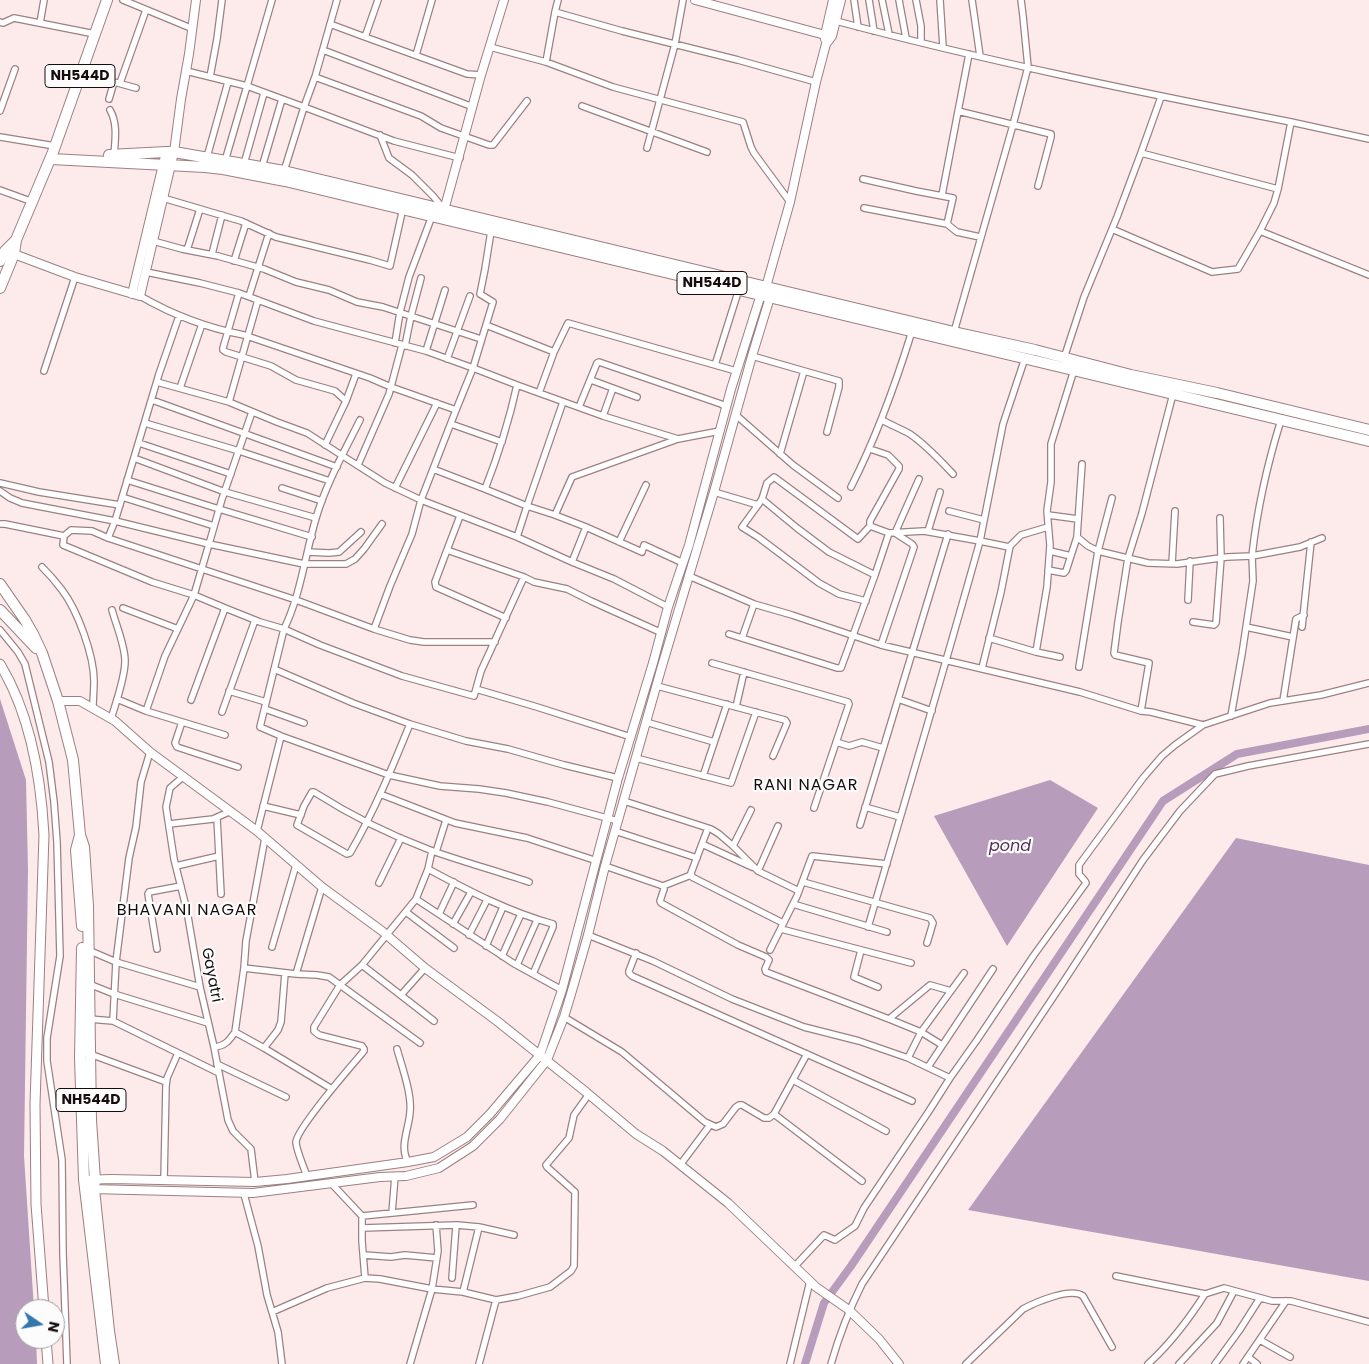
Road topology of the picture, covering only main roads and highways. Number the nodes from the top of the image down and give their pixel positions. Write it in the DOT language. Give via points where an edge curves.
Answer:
graph roads {
  1 [pos="106,0"];
  2 [pos="53,152"];
  3 [pos="440,215"];
  4 [pos="548,240"];
  5 [pos="6,251"];
  6 [pos="0,262"];
  7 [pos="0,288"];
  8 [pos="767,291"];
  9 [pos="1369,430"];
  10 [pos="1369,441"];
  11 [pos="0,584"];
  12 [pos="0,610"];
  13 [pos="42,654"];
  14 [pos="0,664"];
  15 [pos="80,835"];
  16 [pos="90,1185"];
  17 [pos="43,1299"];
  18 [pos="47,1349"];
  19 [pos="48,1364"];
  20 [pos="106,1364"];
  21 [pos="114,1364"];
  1 -- 2 [label="highway, NH544D"];
  2 -- 3 [label="highway, NH544D" via="223,169"];
  2 -- 3 [label="highway, NH544D" via="114,156 170,152 225,160 284,172"];
  2 -- 5 [label="highway, NH544D" via="16,240"];
  3 -- 4 [label="highway, NH544D"];
  3 -- 4 [label="highway, NH544D" via="491,231"];
  4 -- 8 [label="highway, NH544D"];
  4 -- 8 [label="highway, NH544D" via="739,289"];
  5 -- 6 [label="highway, NH544D"];
  5 -- 7 [label="highway, NH544D"];
  8 -- 9 [label="highway, NH544D" via="1034,350"];
  8 -- 10 [label="highway, NH544D" via="912,331"];
  11 -- 13 [label="highway, NH544D" via="25,620"];
  12 -- 13 [label="highway"];
  13 -- 15 [label="highway, NH544D" via="73,760"];
  14 -- 17 [label="main road" via="25,718 43,810 34,1104 36,1204"];
  15 -- 16 [label="highway, NH544D" via="84,847 88,906"];
  15 -- 16 [label="highway, NH544D" via="76,850 82,925 80,1058"];
  16 -- 20 [label="highway, NH544D"];
  16 -- 21 [label="highway, NH544D"];
  18 -- 19 [label="main road"];
}
